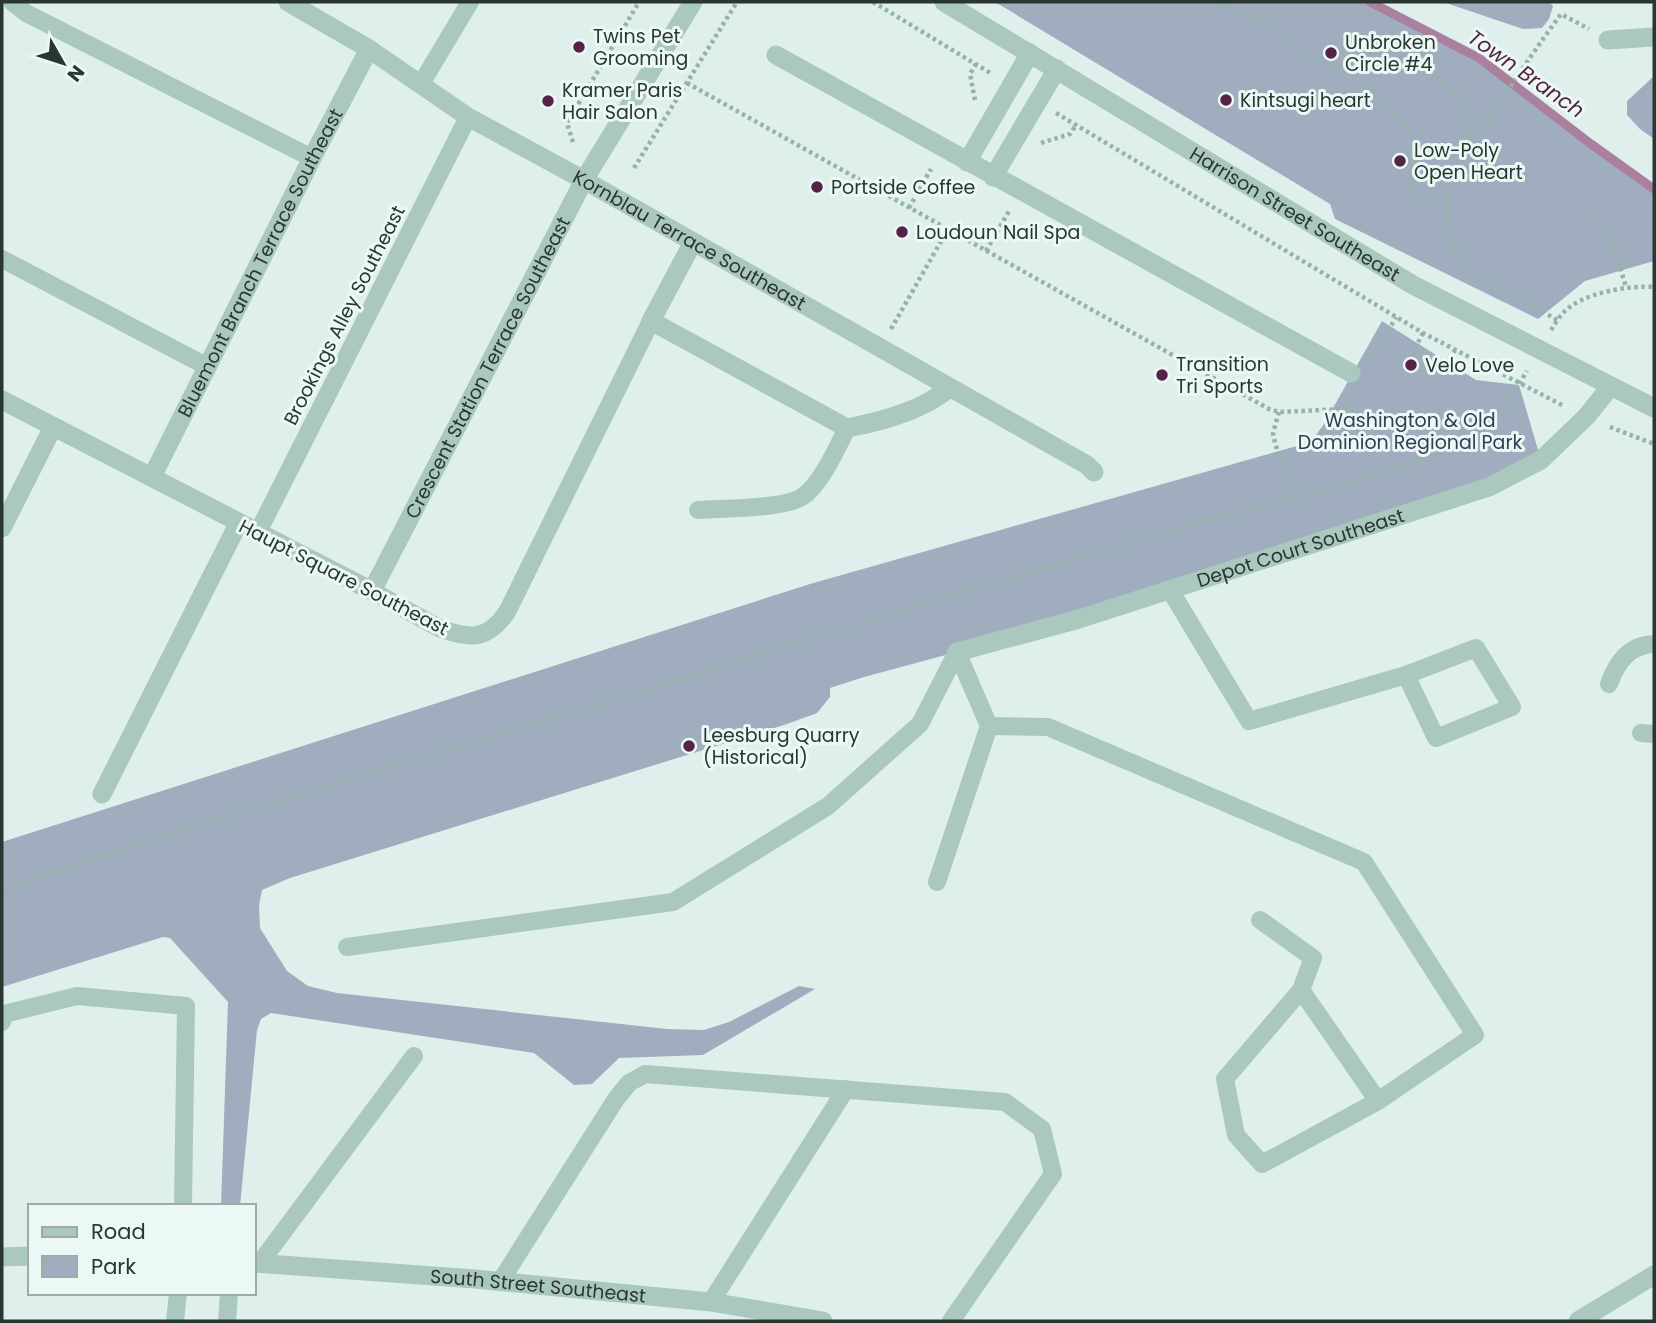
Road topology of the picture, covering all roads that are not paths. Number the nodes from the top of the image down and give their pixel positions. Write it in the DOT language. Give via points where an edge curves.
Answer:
graph roads {
  1 [pos="12,2"];
  2 [pos="288,2"];
  3 [pos="470,2"];
  4 [pos="693,2"];
  5 [pos="944,2"];
  6 [pos="1654,37"];
  7 [pos="1608,40"];
  8 [pos="369,50"];
  9 [pos="1030,53"];
  10 [pos="776,55"];
  11 [pos="1057,69"];
  12 [pos="421,84"];
  13 [pos="468,117"];
  14 [pos="312,158"];
  15 [pos="967,162"];
  16 [pos="993,177"];
  17 [pos="584,180"];
  18 [pos="692,244"];
  19 [pos="2,259"];
  20 [pos="651,321"];
  21 [pos="206,366"];
  22 [pos="1358,373"];
  23 [pos="1611,386"];
  24 [pos="949,388"];
  25 [pos="2,400"];
  26 [pos="1654,408"];
  27 [pos="53,427"];
  28 [pos="846,428"];
  29 [pos="1094,472"];
  30 [pos="152,477"];
  31 [pos="698,510"];
  32 [pos="238,524"];
  33 [pos="2,528"];
  34 [pos="258,533"];
  35 [pos="1170,590"];
  36 [pos="372,591"];
  37 [pos="1654,644"];
  38 [pos="957,652"];
  39 [pos="1406,675"];
  40 [pos="1609,684"];
  41 [pos="989,726"];
  42 [pos="102,794"];
  43 [pos="937,882"];
  44 [pos="1260,920"];
  45 [pos="347,947"];
  46 [pos="1301,990"];
  47 [pos="2,1022"];
  48 [pos="414,1056"];
  49 [pos="846,1089"];
  50 [pos="1378,1101"];
  51 [pos="183,1204"];
  52 [pos="28,1256"];
  53 [pos="2,1257"];
  54 [pos="257,1263"];
  55 [pos="1654,1275"];
  56 [pos="500,1282"];
  57 [pos="178,1295"];
  58 [pos="229,1295"];
  59 [pos="710,1303"];
  60 [pos="175,1321"];
  61 [pos="227,1321"];
  62 [pos="823,1321"];
  63 [pos="951,1321"];
  64 [pos="1578,1321"];
  1 -- 14 [label="lane"];
  2 -- 8 [label="street, Kornblau Terrace Southeast"];
  3 -- 12 [label="lane"];
  4 -- 17 [label="street, Crescent Station Terrace Southeast"];
  5 -- 9 [label="street, Harrison Street Southeast"];
  6 -- 7 [label="street"];
  8 -- 12 [label="street, Kornblau Terrace Southeast"];
  8 -- 14 [label="street, Bluemont Branch Terrace Southeast"];
  9 -- 11 [label="street, Harrison Street Southeast"];
  9 -- 15 [label="street"];
  10 -- 15 [label="street"];
  11 -- 16 [label="street"];
  11 -- 23 [label="street, Harrison Street Southeast" via="1402,279"];
  12 -- 13 [label="street, Kornblau Terrace Southeast"];
  13 -- 17 [label="street, Kornblau Terrace Southeast"];
  13 -- 34 [label="lane, Brookings Alley Southeast"];
  14 -- 21 [label="street, Bluemont Branch Terrace Southeast"];
  15 -- 16 [label="street"];
  16 -- 22 [label="street"];
  17 -- 18 [label="street, Kornblau Terrace Southeast"];
  17 -- 36 [label="street, Crescent Station Terrace Southeast"];
  18 -- 20 [label="street"];
  18 -- 24 [label="street, Kornblau Terrace Southeast"];
  19 -- 21 [label="lane"];
  20 -- 28 [label="street"];
  20 -- 36 [label="lane, Haupt Square Southeast" via="506,612 493,629 473,636 451,632"];
  21 -- 30 [label="street, Bluemont Branch Terrace Southeast"];
  23 -- 26 [label="street, Harrison Street Southeast"];
  23 -- 35 [label="street, Depot Court Southeast" via="1541,460 1489,487"];
  24 -- 28 [label="street" via="935,400"];
  24 -- 29 [label="street, Kornblau Terrace Southeast"];
  25 -- 27 [label="street, Haupt Square Southeast"];
  27 -- 30 [label="street, Haupt Square Southeast"];
  27 -- 33 [label="street"];
  28 -- 31 [label="lane" via="816,482 802,497 785,503"];
  30 -- 32 [label="street, Haupt Square Southeast"];
  32 -- 34 [label="street, Haupt Square Southeast"];
  32 -- 42 [label="street"];
  34 -- 36 [label="street, Haupt Square Southeast"];
  35 -- 38 [label="street, Depot Court Southeast"];
  35 -- 39 [label="lane" via="1249,721"];
  37 -- 40 [label="lane" via="1631,650 1616,664"];
  38 -- 41 [label="lane"];
  38 -- 45 [label="lane" via="920,724 828,806 673,902"];
  39 -- 39 [label="lane" via="1436,738 1512,707 1476,648"];
  41 -- 43 [label="lane"];
  41 -- 50 [label="lane" via="1048,727 1364,862 1475,1035"];
  44 -- 46 [label="lane" via="1313,958"];
  46 -- 50 [label="lane"];
  46 -- 50 [label="lane" via="1225,1079 1236,1135 1262,1164"];
  47 -- 51 [label="lane" via="4,1014 77,996 186,1006"];
  48 -- 54 [label="lane"];
  49 -- 56 [label="lane" via="645,1074 629,1083 616,1099"];
  49 -- 59 [label="lane"];
  49 -- 63 [label="lane" via="1005,1102 1042,1129 1053,1174"];
  52 -- 53 [label="street"];
  54 -- 56 [label="street, South Street Southeast"];
  55 -- 64 [label="street"];
  56 -- 59 [label="street, South Street Southeast"];
  57 -- 60 [label="lane"];
  58 -- 61 [label="lane"];
  59 -- 62 [label="street, South Street Southeast"];
}
